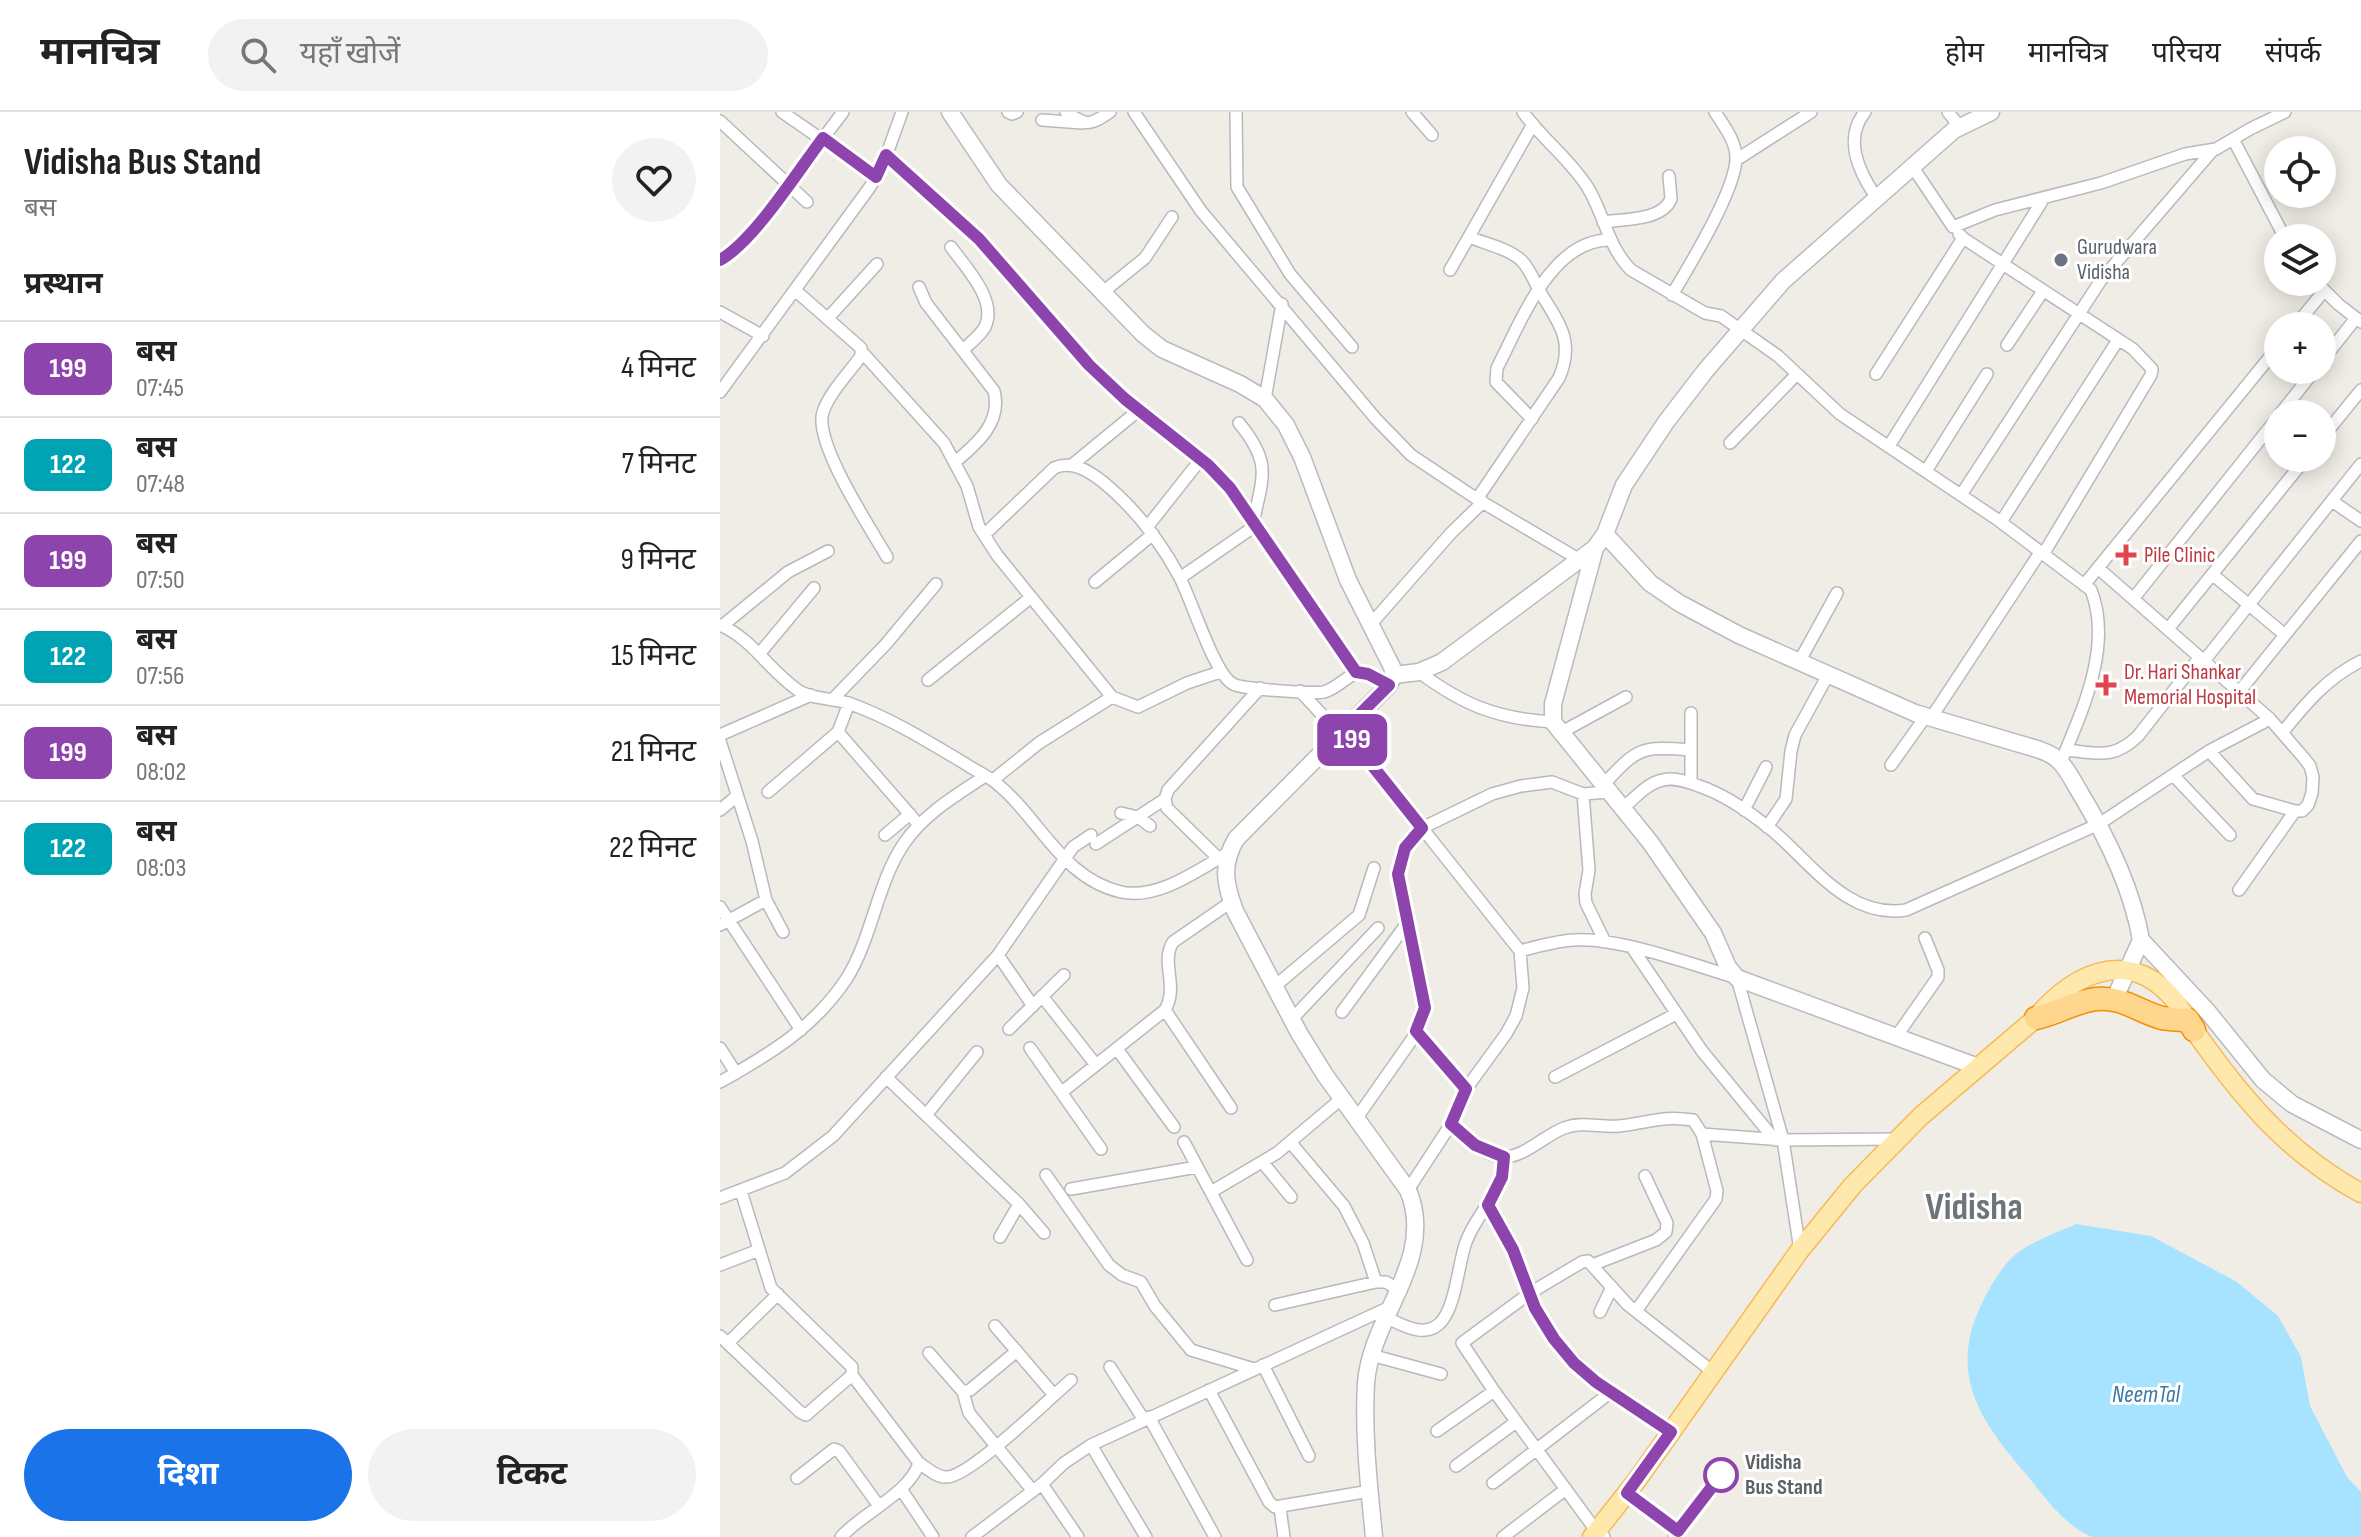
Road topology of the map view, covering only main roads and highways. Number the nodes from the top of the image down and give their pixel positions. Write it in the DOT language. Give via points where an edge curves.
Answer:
graph roads {
  1 [pos="2036,1018"];
  2 [pos="2191,1025"];
  3 [pos="2361,1193"];
  4 [pos="1597,1535"];
  1 -- 2 [label="highway" via="2093,999 2114,1000"];
  1 -- 2 [label="main road" via="2074,982 2110,970 2157,984"];
  1 -- 4 [label="main road" via="1897,1139 1853,1185 1800,1250"];
  2 -- 3 [label="main road" via="2253,1109 2307,1158"];
}
